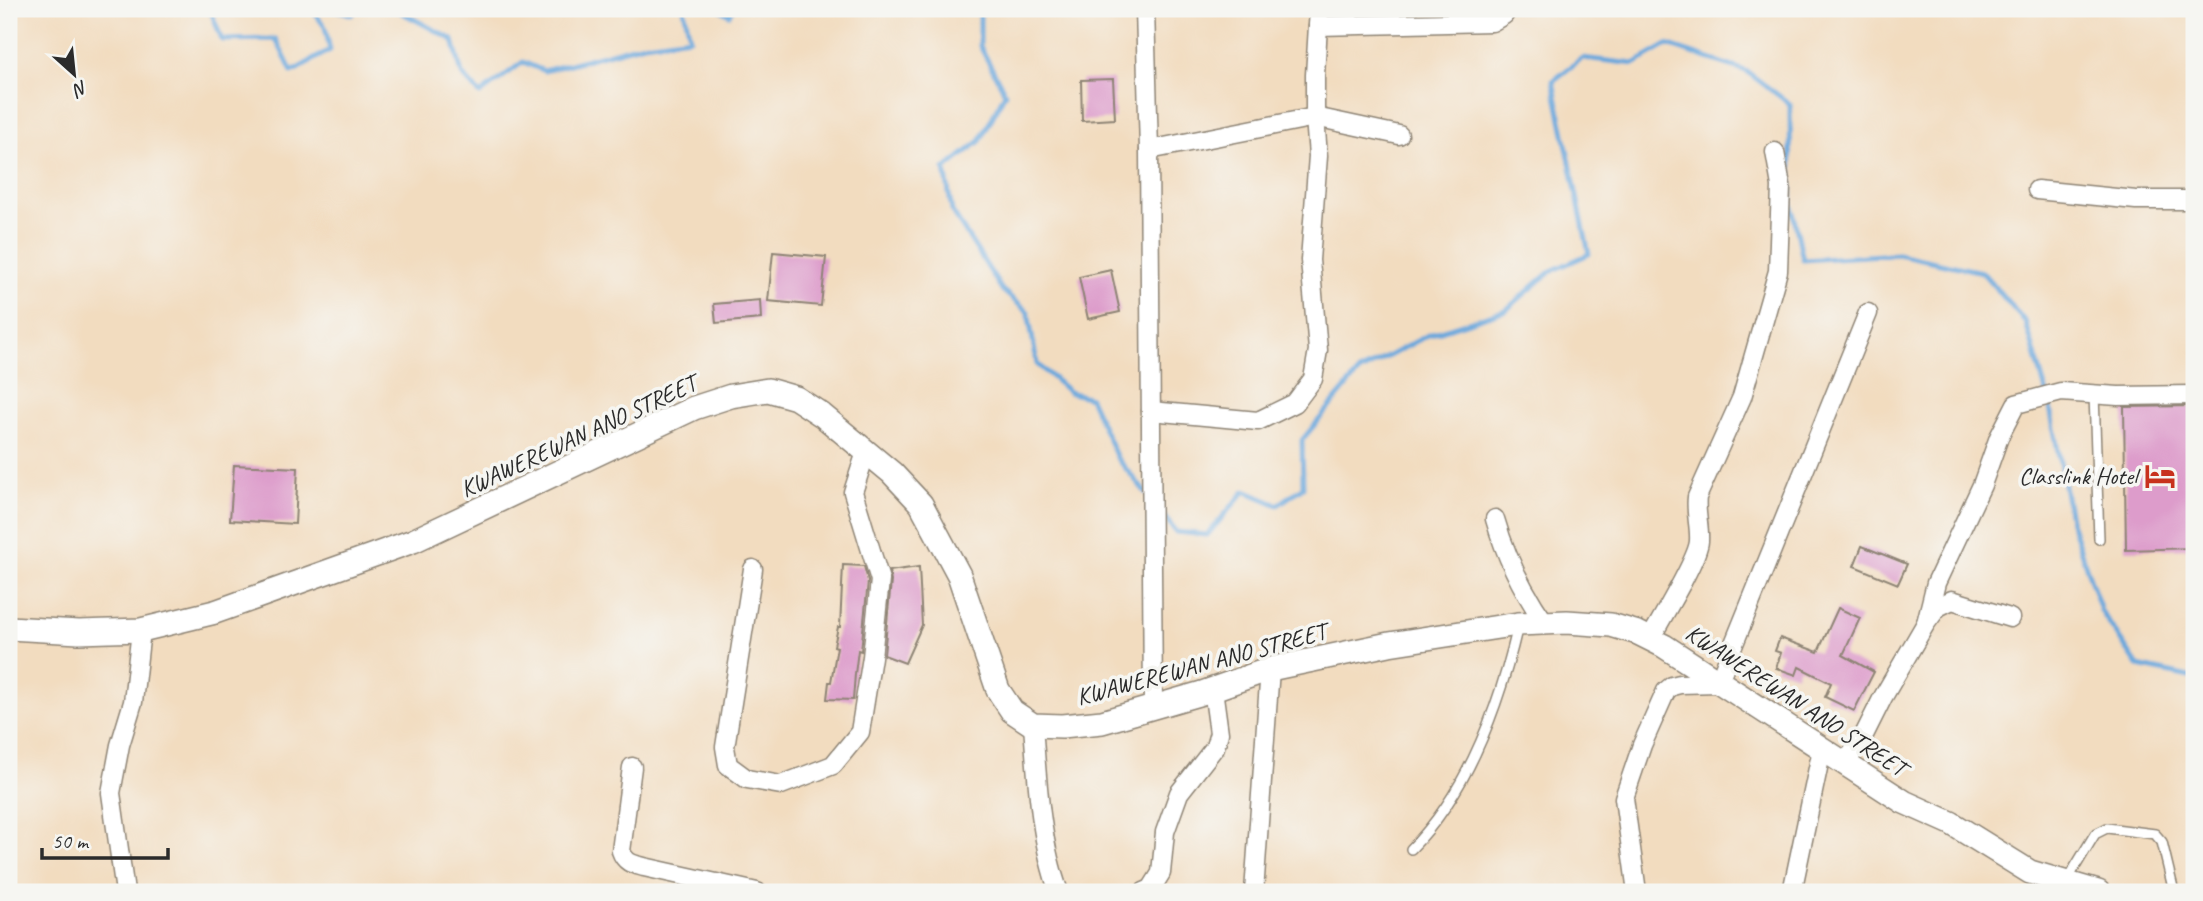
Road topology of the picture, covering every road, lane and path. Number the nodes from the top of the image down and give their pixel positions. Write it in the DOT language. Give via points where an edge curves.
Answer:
graph roads {
  1 [pos="1145,9"];
  2 [pos="1507,9"];
  3 [pos="1319,17"];
  4 [pos="1315,117"];
  5 [pos="1399,135"];
  6 [pos="1149,150"];
  7 [pos="1775,152"];
  8 [pos="2037,190"];
  9 [pos="2194,200"];
  10 [pos="1868,313"];
  11 [pos="2094,394"];
  12 [pos="2194,395"];
  13 [pos="1151,411"];
  14 [pos="866,452"];
  15 [pos="1495,519"];
  16 [pos="2099,539"];
  17 [pos="753,569"];
  18 [pos="2010,618"];
  19 [pos="1545,623"];
  20 [pos="1926,623"];
  21 [pos="1518,624"];
  22 [pos="9,628"];
  23 [pos="141,630"];
  24 [pos="1650,639"];
  25 [pos="1270,669"];
  26 [pos="1718,683"];
  27 [pos="1213,689"];
  28 [pos="1153,707"];
  29 [pos="1033,725"];
  30 [pos="1822,748"];
  31 [pos="1846,762"];
  32 [pos="632,766"];
  33 [pos="1410,849"];
  34 [pos="2066,883"];
  35 [pos="125,892"];
  36 [pos="757,892"];
  37 [pos="1059,892"];
  38 [pos="1144,892"];
  39 [pos="1254,892"];
  40 [pos="1637,892"];
  41 [pos="1792,892"];
  42 [pos="2098,892"];
  43 [pos="2174,892"];
  1 -- 6 [label="street"];
  2 -- 3 [label="street" via="1492,22"];
  3 -- 4 [label="street"];
  4 -- 5 [label="street"];
  4 -- 6 [label="street"];
  4 -- 13 [label="street" via="1318,156 1310,260 1318,350 1313,379 1295,403 1258,421"];
  6 -- 13 [label="street"];
  7 -- 24 [label="street" via="1781,186 1778,271 1742,397 1697,497 1699,542 1694,558"];
  8 -- 9 [label="street" via="2136,200"];
  10 -- 26 [label="street"];
  11 -- 12 [label="street"];
  11 -- 16 [label="lane"];
  11 -- 20 [label="street" via="2062,392 2016,404 1936,583"];
  13 -- 28 [label="street"];
  14 -- 17 [label="street" via="853,492 880,580 860,732 833,765 780,785 747,779 728,765 726,747"];
  14 -- 23 [label="street, KWAWEREWAN ANO STREET" via="796,398 768,390 731,396 694,408 413,541 215,612"];
  14 -- 29 [label="street, KWAWEREWAN ANO STREET" via="921,504 960,575 998,690 1012,711"];
  15 -- 19 [label="street" via="1517,580"];
  18 -- 20 [label="street" via="1952,600 1938,607"];
  19 -- 21 [label="street, KWAWEREWAN ANO STREET"];
  19 -- 24 [label="street, KWAWEREWAN ANO STREET" via="1611,625"];
  20 -- 31 [label="street"];
  21 -- 25 [label="street, KWAWEREWAN ANO STREET"];
  21 -- 33 [label="lane" via="1506,677 1472,760 1431,829"];
  22 -- 23 [label="street, KWAWEREWAN ANO STREET"];
  23 -- 35 [label="street" via="133,702 111,793"];
  24 -- 26 [label="street, KWAWEREWAN ANO STREET"];
  25 -- 27 [label="street, KWAWEREWAN ANO STREET"];
  25 -- 39 [label="street"];
  26 -- 30 [label="street, KWAWEREWAN ANO STREET"];
  26 -- 40 [label="street" via="1672,686 1642,745 1624,798"];
  27 -- 28 [label="street, KWAWEREWAN ANO STREET"];
  27 -- 38 [label="street" via="1219,733 1215,747 1180,793 1165,832 1161,873"];
  28 -- 29 [label="street, KWAWEREWAN ANO STREET" via="1102,722"];
  29 -- 37 [label="street" via="1046,842"];
  30 -- 31 [label="street, KWAWEREWAN ANO STREET"];
  30 -- 41 [label="street"];
  31 -- 34 [label="street, KWAWEREWAN ANO STREET" via="1904,802 1951,822 2030,872"];
  32 -- 36 [label="street" via="623,858 636,865"];
  34 -- 42 [label="street, KWAWEREWAN ANO STREET"];
  34 -- 43 [label="lane" via="2095,834 2107,828 2155,834 2162,842"];
}
